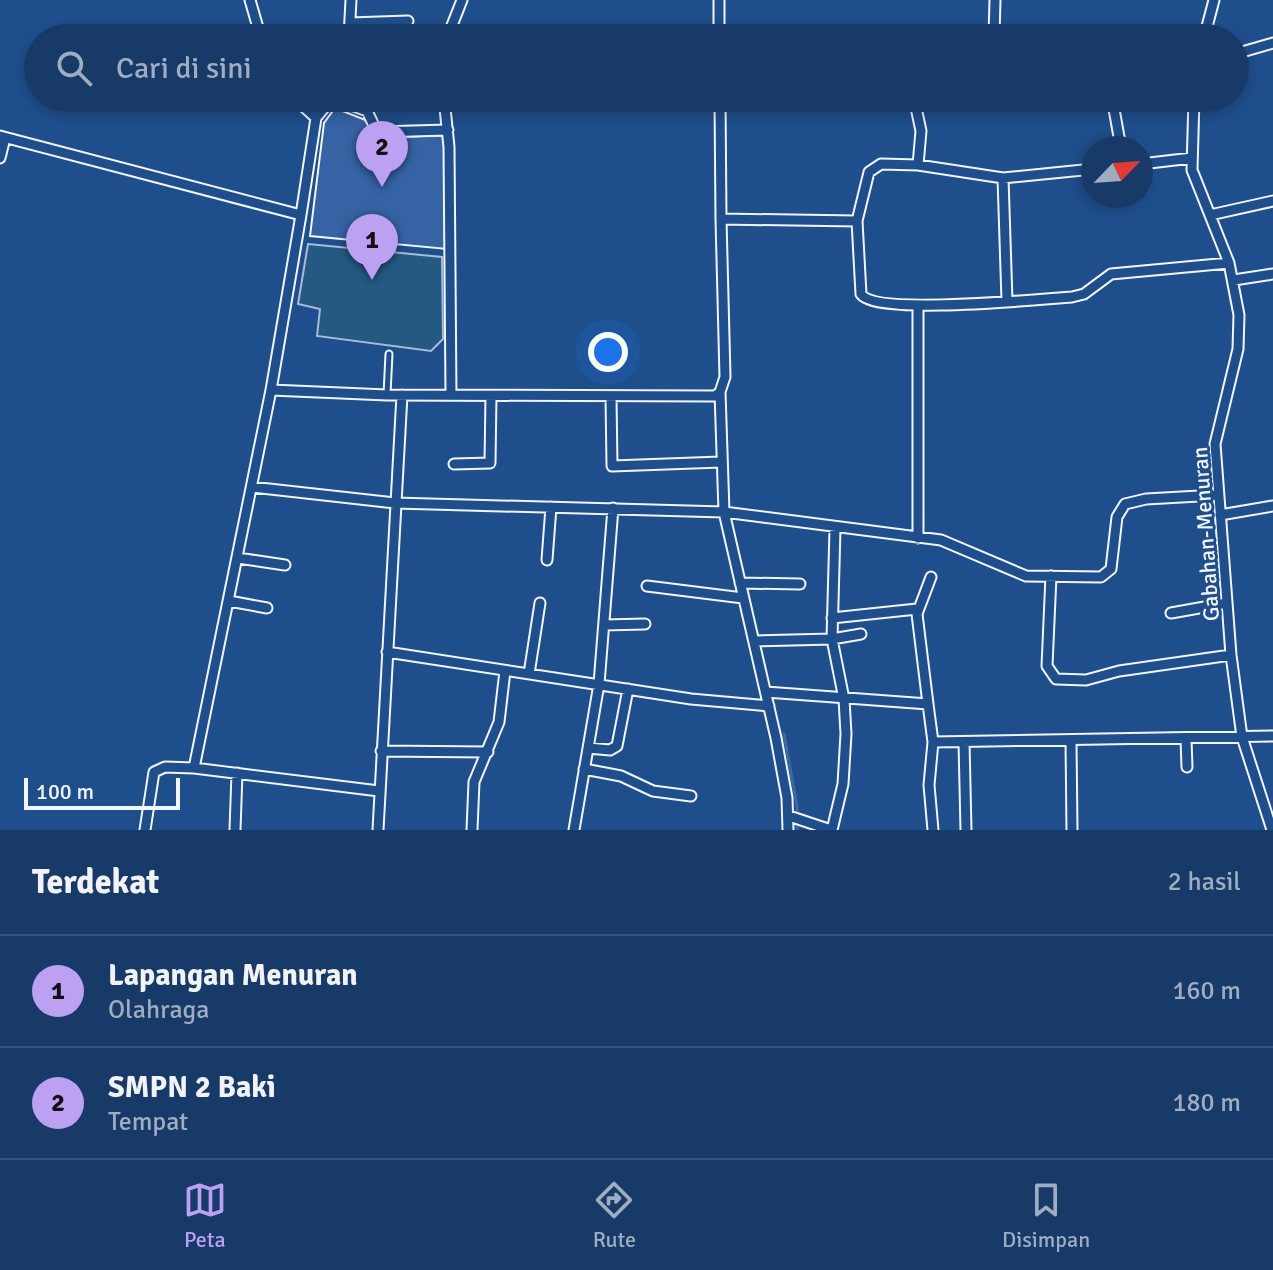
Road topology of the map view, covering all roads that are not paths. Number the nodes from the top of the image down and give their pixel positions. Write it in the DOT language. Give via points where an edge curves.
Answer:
graph roads {
  1 [pos="250,0"];
  2 [pos="351,0"];
  3 [pos="462,0"];
  4 [pos="719,0"];
  5 [pos="995,0"];
  6 [pos="1214,0"];
  7 [pos="408,21"];
  8 [pos="350,23"];
  9 [pos="257,24"];
  10 [pos="453,24"];
  11 [pos="719,24"];
  12 [pos="994,24"];
  13 [pos="1208,24"];
  14 [pos="1273,43"];
  15 [pos="1249,50"];
  16 [pos="309,112"];
  17 [pos="321,112"];
  18 [pos="367,112"];
  19 [pos="446,112"];
  20 [pos="720,112"];
  21 [pos="917,112"];
  22 [pos="1115,112"];
  23 [pos="1194,112"];
  24 [pos="316,118"];
  25 [pos="448,130"];
  26 [pos="1119,136"];
  27 [pos="3,137"];
  28 [pos="0,158"];
  29 [pos="1192,158"];
  30 [pos="1153,163"];
  31 [pos="918,165"];
  32 [pos="1081,170"];
  33 [pos="1003,178"];
  34 [pos="1273,201"];
  35 [pos="301,215"];
  36 [pos="1210,215"];
  37 [pos="721,219"];
  38 [pos="857,221"];
  39 [pos="1229,263"];
  40 [pos="1273,274"];
  41 [pos="1234,280"];
  42 [pos="1007,301"];
  43 [pos="918,306"];
  44 [pos="389,354"];
  45 [pos="271,390"];
  46 [pos="720,392"];
  47 [pos="387,395"];
  48 [pos="402,395"];
  49 [pos="451,395"];
  50 [pos="491,396"];
  51 [pos="611,397"];
  52 [pos="721,462"];
  53 [pos="454,464"];
  54 [pos="252,487"];
  55 [pos="1217,495"];
  56 [pos="395,503"];
  57 [pos="1273,506"];
  58 [pos="551,507"];
  59 [pos="613,508"];
  60 [pos="724,512"];
  61 [pos="1220,515"];
  62 [pos="835,529"];
  63 [pos="918,538"];
  64 [pos="238,558"];
  65 [pos="547,560"];
  66 [pos="285,565"];
  67 [pos="1051,576"];
  68 [pos="931,577"];
  69 [pos="740,583"];
  70 [pos="800,584"];
  71 [pos="647,586"];
  72 [pos="743,598"];
  73 [pos="229,601"];
  74 [pos="540,603"];
  75 [pos="1227,603"];
  76 [pos="267,608"];
  77 [pos="917,609"];
  78 [pos="1171,613"];
  79 [pos="832,618"];
  80 [pos="645,624"];
  81 [pos="604,625"];
  82 [pos="861,634"];
  83 [pos="832,639"];
  84 [pos="756,641"];
  85 [pos="387,652"];
  86 [pos="1231,655"];
  87 [pos="505,671"];
  88 [pos="529,674"];
  89 [pos="599,684"];
  90 [pos="628,689"];
  91 [pos="766,692"];
  92 [pos="844,699"];
  93 [pos="928,704"];
  94 [pos="769,706"];
  95 [pos="1273,736"];
  96 [pos="1242,737"];
  97 [pos="1186,739"];
  98 [pos="1071,741"];
  99 [pos="933,742"];
  100 [pos="964,742"];
  101 [pos="588,748"];
  102 [pos="381,751"];
  103 [pos="488,752"];
  104 [pos="1187,767"];
  105 [pos="194,768"];
  106 [pos="584,769"];
  107 [pos="237,773"];
  108 [pos="379,791"];
  109 [pos="691,796"];
  110 [pos="795,817"];
  111 [pos="145,830"];
  112 [pos="235,830"];
  113 [pos="378,830"];
  114 [pos="472,830"];
  115 [pos="574,830"];
  116 [pos="788,830"];
  117 [pos="832,830"];
  118 [pos="933,830"];
  119 [pos="966,830"];
  120 [pos="1072,830"];
  121 [pos="1272,830"];
  1 -- 9 [label="street"];
  2 -- 8 [label="street"];
  3 -- 10 [label="street"];
  4 -- 11 [label="street"];
  5 -- 12 [label="street"];
  6 -- 13 [label="street"];
  7 -- 8 [label="street"];
  14 -- 15 [label="street"];
  16 -- 24 [label="street"];
  17 -- 24 [label="street"];
  18 -- 25 [label="street" via="377,132"];
  19 -- 25 [label="street"];
  20 -- 37 [label="street"];
  21 -- 31 [label="street"];
  22 -- 26 [label="street"];
  23 -- 29 [label="street, Gabahan-Menuran"];
  24 -- 35 [label="street"];
  25 -- 49 [label="street"];
  27 -- 28 [label="street"];
  27 -- 35 [label="street"];
  29 -- 30 [label="street"];
  29 -- 36 [label="street, Gabahan-Menuran" via="1195,181"];
  31 -- 33 [label="street"];
  31 -- 38 [label="street" via="874,166"];
  32 -- 33 [label="street"];
  33 -- 42 [label="street"];
  34 -- 36 [label="street"];
  35 -- 45 [label="street"];
  36 -- 39 [label="street, Gabahan-Menuran"];
  37 -- 38 [label="street"];
  37 -- 46 [label="street" via="725,377"];
  38 -- 43 [label="street" via="864,300"];
  39 -- 41 [label="street, Gabahan-Menuran"];
  39 -- 42 [label="street" via="1142,269 1103,277 1077,296"];
  40 -- 41 [label="street"];
  41 -- 55 [label="street, Gabahan-Menuran" via="1238,349 1215,444"];
  42 -- 43 [label="street"];
  43 -- 63 [label="street"];
  44 -- 47 [label="lane"];
  45 -- 47 [label="street"];
  45 -- 54 [label="street"];
  46 -- 51 [label="street"];
  46 -- 52 [label="street"];
  47 -- 48 [label="street"];
  48 -- 49 [label="street"];
  48 -- 56 [label="street"];
  49 -- 50 [label="street"];
  50 -- 51 [label="street"];
  50 -- 53 [label="street" via="490,463"];
  51 -- 52 [label="street" via="612,466"];
  52 -- 60 [label="street"];
  54 -- 56 [label="street"];
  54 -- 64 [label="street"];
  55 -- 61 [label="street, Gabahan-Menuran"];
  55 -- 67 [label="street" via="1125,504 1117,517 1107,574"];
  56 -- 58 [label="street"];
  56 -- 85 [label="street"];
  57 -- 61 [label="street"];
  58 -- 59 [label="street"];
  58 -- 65 [label="street"];
  59 -- 60 [label="street"];
  59 -- 81 [label="street"];
  60 -- 62 [label="street"];
  60 -- 69 [label="street"];
  61 -- 75 [label="street, Gabahan-Menuran"];
  62 -- 63 [label="street"];
  62 -- 79 [label="street"];
  63 -- 67 [label="street" via="941,540 1026,576"];
  64 -- 66 [label="street"];
  64 -- 73 [label="street"];
  67 -- 86 [label="street" via="1047,666 1056,679 1086,680"];
  68 -- 77 [label="street"];
  69 -- 70 [label="street"];
  69 -- 72 [label="street"];
  71 -- 72 [label="street"];
  72 -- 84 [label="street"];
  73 -- 76 [label="street"];
  73 -- 105 [label="street"];
  74 -- 88 [label="street"];
  75 -- 78 [label="street"];
  75 -- 86 [label="street, Gabahan-Menuran"];
  77 -- 79 [label="street"];
  77 -- 93 [label="street"];
  79 -- 83 [label="street"];
  80 -- 81 [label="street"];
  81 -- 89 [label="street"];
  82 -- 83 [label="street"];
  83 -- 84 [label="street"];
  83 -- 92 [label="street"];
  84 -- 91 [label="street"];
  85 -- 87 [label="street"];
  85 -- 102 [label="street"];
  86 -- 96 [label="street, Gabahan-Menuran"];
  87 -- 88 [label="street"];
  87 -- 103 [label="street" via="501,711"];
  88 -- 89 [label="street"];
  89 -- 90 [label="street"];
  89 -- 101 [label="street"];
  90 -- 94 [label="street"];
  90 -- 101 [label="street" via="617,746"];
  91 -- 92 [label="street"];
  91 -- 94 [label="street"];
  92 -- 93 [label="street"];
  92 -- 117 [label="street" via="844,771"];
  93 -- 99 [label="street"];
  94 -- 110 [label="street"];
  95 -- 96 [label="street"];
  96 -- 97 [label="street"];
  96 -- 121 [label="street, Gabahan-Menuran"];
  97 -- 98 [label="street"];
  97 -- 104 [label="street"];
  98 -- 100 [label="street"];
  98 -- 120 [label="street"];
  99 -- 100 [label="street"];
  99 -- 118 [label="street"];
  100 -- 119 [label="street"];
  101 -- 106 [label="street"];
  102 -- 103 [label="street"];
  102 -- 108 [label="street"];
  103 -- 114 [label="street" via="474,782"];
  105 -- 107 [label="street"];
  105 -- 111 [label="street" via="154,772"];
  106 -- 109 [label="street" via="621,776 653,791"];
  106 -- 115 [label="street"];
  107 -- 108 [label="street"];
  107 -- 112 [label="street"];
  108 -- 113 [label="street"];
  110 -- 116 [label="street"];
  110 -- 117 [label="street"];
}
